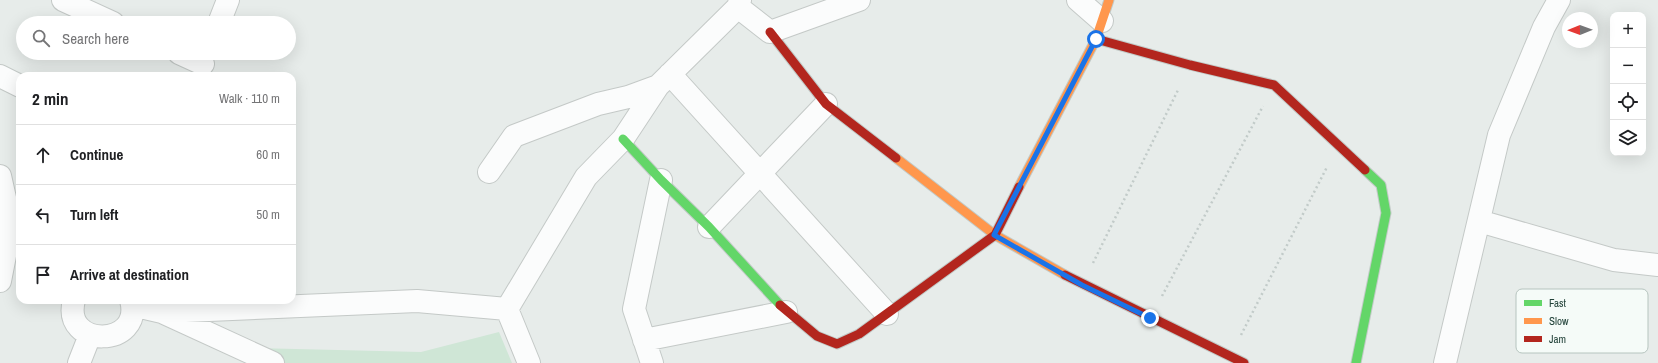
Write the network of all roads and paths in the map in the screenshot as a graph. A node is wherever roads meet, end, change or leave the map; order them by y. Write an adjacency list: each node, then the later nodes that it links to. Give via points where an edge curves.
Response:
1 (63, 0): 8 (street)
2 (228, 0): 9 (street)
3 (859, 0): 11 (street)
4 (1078, 0): 10 (street)
5 (1109, 0): 10 (street)
6 (1559, 0): 24 (street, via 1544,27 1499,135)
7 (739, 3): 11 (street); 14 (street)
8 (98, 16)
9 (222, 16)
10 (1099, 30): 12 (street); 26 (street)
11 (770, 32): 17 (street)
12 (1190, 65): 16 (street); 29 (path)
13 (0, 76): 15 (street)
14 (664, 80): 18 (street); 20 (street, via 628,97 598,104 514,136); 21 (street)
15 (16, 84)
16 (1274, 85): 19 (street); 37 (path)
17 (826, 104): 21 (street); 26 (street)
18 (623, 139): 23 (street); 33 (street, via 586,177)
19 (1338, 145): 40 (path); 46 (street, via 1381,185 1386,213)
20 (489, 172)
21 (760, 174): 25 (street); 36 (street)
22 (0, 176): 28 (street, via 11,225)
23 (662, 180): 25 (street); 39 (street, via 634,309)
24 (1479, 221): 27 (street, via 1614,260); 47 (street)
25 (709, 227): 35 (street)
26 (994, 235): 29 (street); 36 (street)
27 (1658, 265)
28 (7, 279)
29 (1082, 285): 37 (street)
30 (74, 304): 38 (street, via 76,323)
31 (131, 304): 38 (street, via 131,316 120,332 100,338)
32 (137, 304): 34 (street)
33 (507, 309): 34 (street, via 418,301); 43 (street)
34 (162, 312): 42 (street)
35 (786, 312): 36 (street, via 817,336 837,344 859,334); 39 (street)
36 (886, 314)
37 (1150, 318): 40 (street)
38 (90, 335): 41 (street)
39 (644, 340): 44 (street)
40 (1230, 357): 45 (street)
41 (79, 363)
42 (273, 363)
43 (529, 363)
44 (652, 363)
45 (1244, 363)
46 (1356, 363)
47 (1445, 363)

